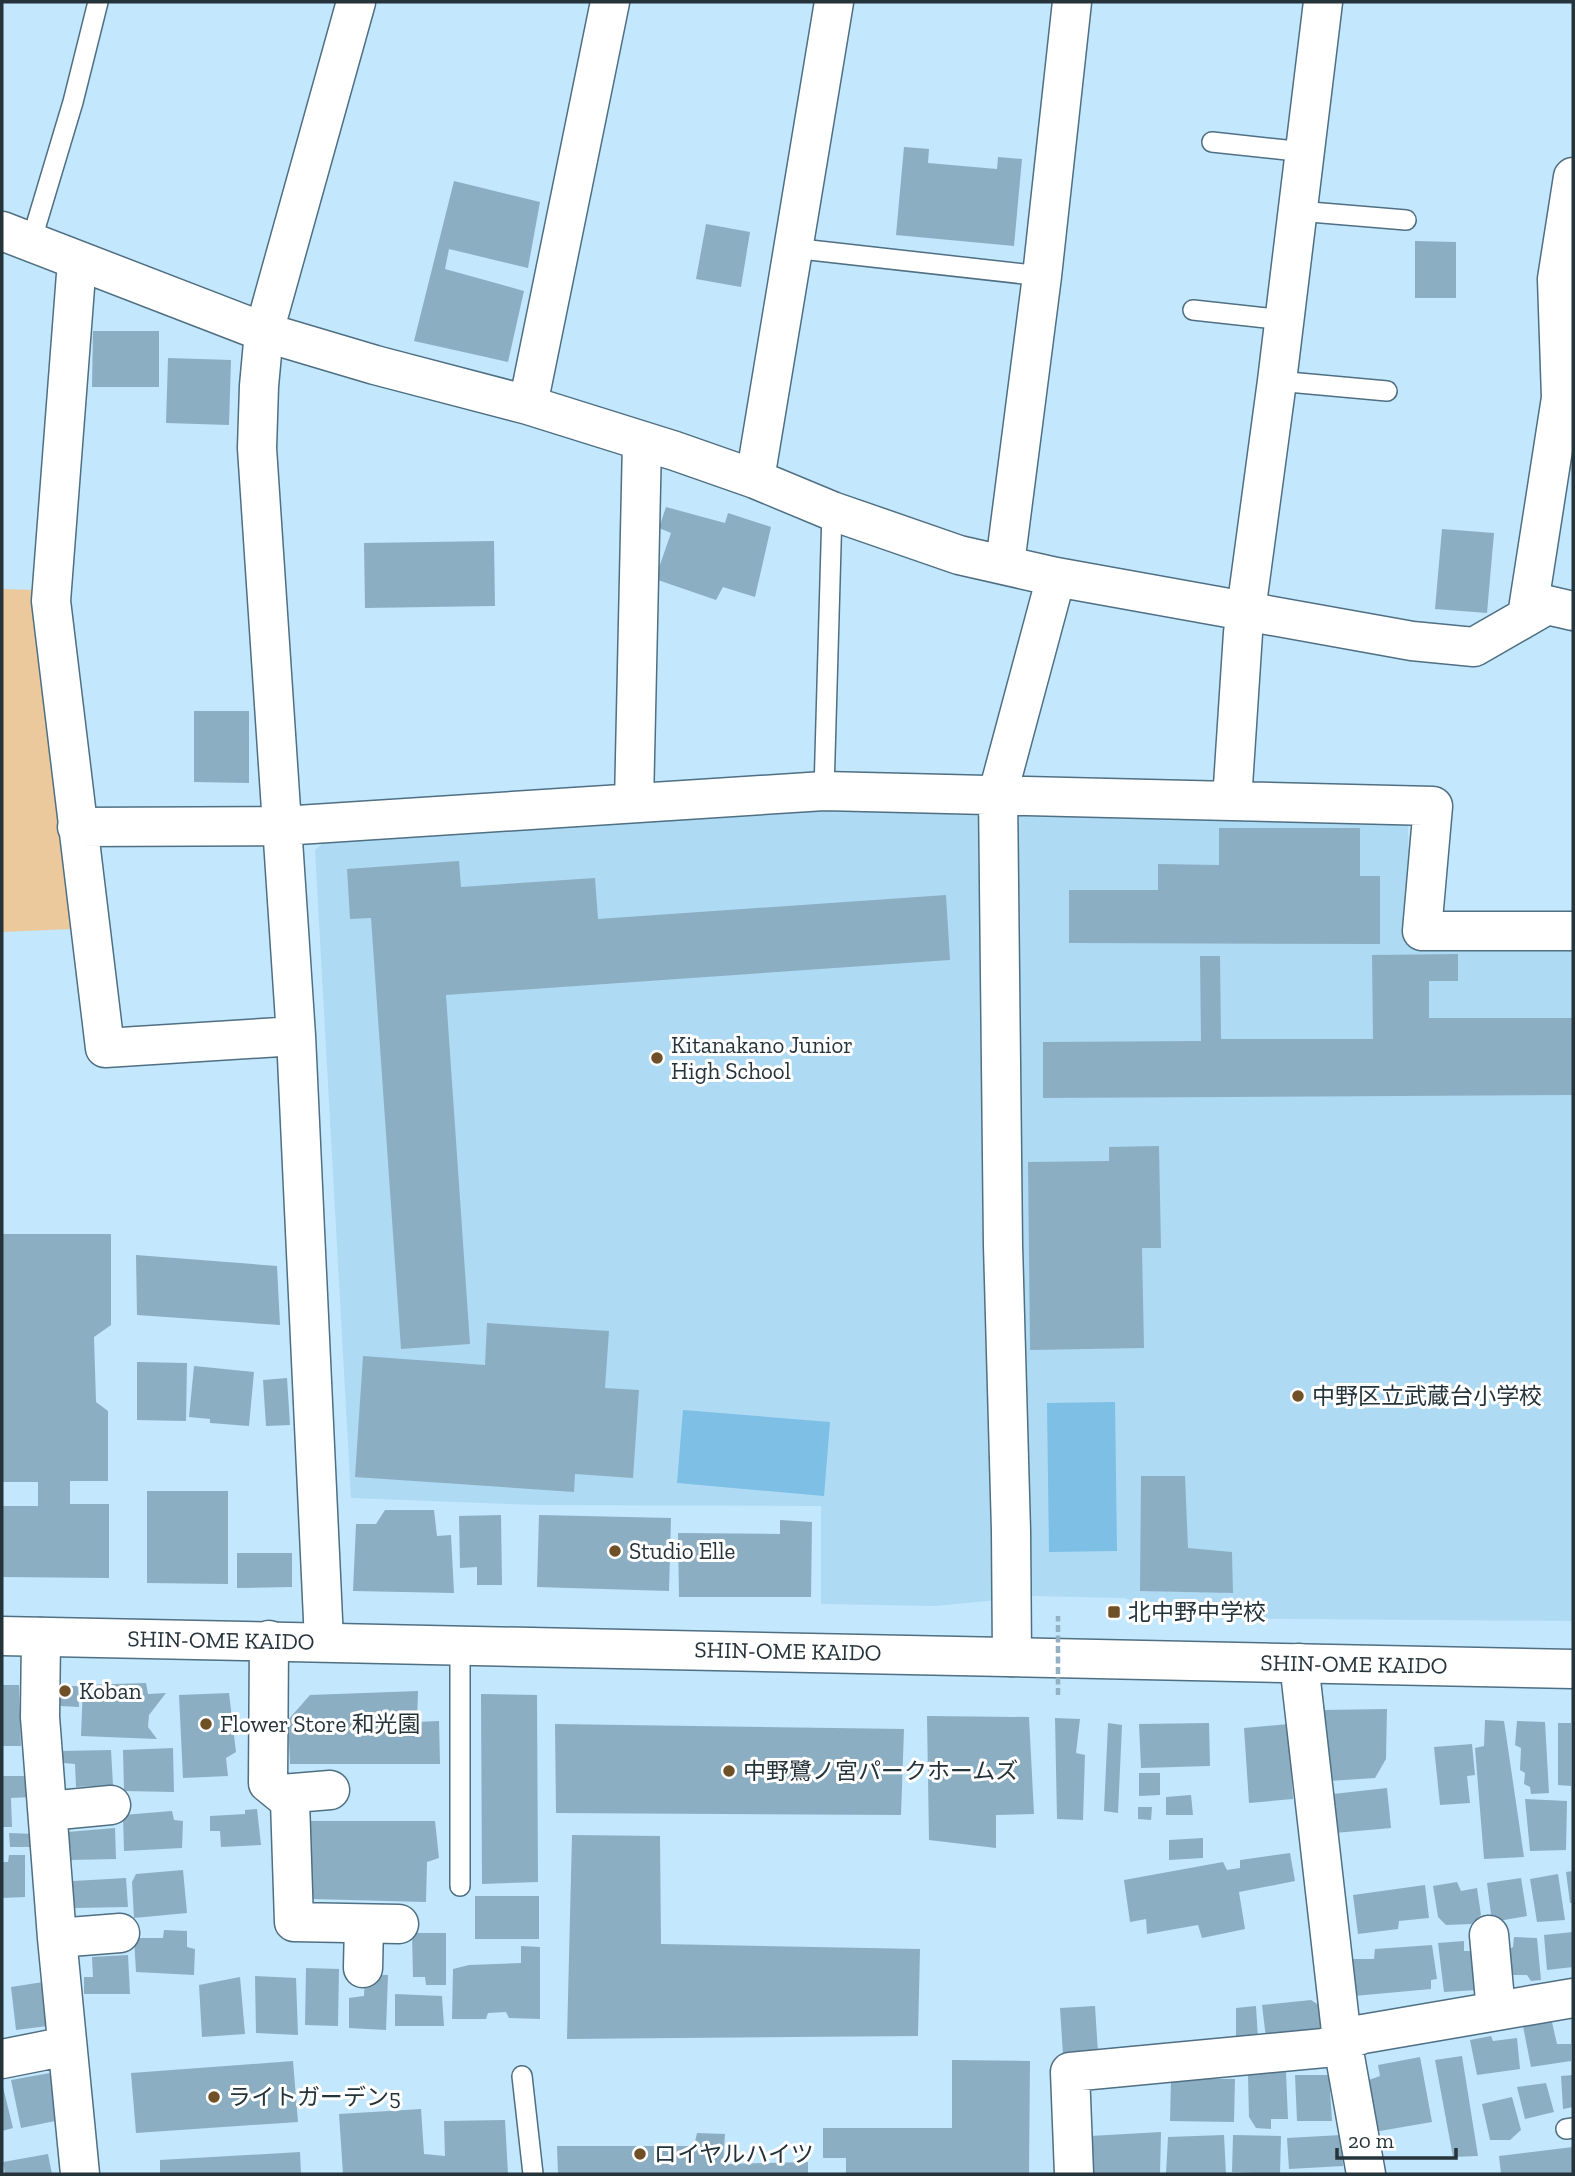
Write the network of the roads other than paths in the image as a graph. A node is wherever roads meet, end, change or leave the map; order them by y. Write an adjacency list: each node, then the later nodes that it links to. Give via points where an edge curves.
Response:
1 (98, 2): 12 (lane, via 72,102)
2 (356, 2): 18 (street)
3 (610, 2): 21 (street)
4 (834, 2): 13 (street)
5 (1072, 2): 15 (street)
6 (1323, 2): 8 (street)
7 (1212, 142): 8 (lane)
8 (1305, 152): 10 (street)
9 (1573, 177): 29 (street, via 1557,279 1561,398)
10 (1298, 211): 11 (lane); 17 (street)
11 (1406, 220)
12 (17, 237): 14 (street)
13 (792, 248): 15 (lane); 23 (street)
14 (77, 261): 18 (street); 34 (street, via 51,601)
15 (1042, 276): 25 (street)
16 (1193, 310): 17 (lane)
17 (1285, 320): 19 (street)
18 (264, 332): 21 (street); 35 (street, via 257,448)
19 (1278, 381): 20 (lane); 28 (street)
20 (1387, 391)
21 (528, 405): 22 (street)
22 (642, 442): 23 (street); 33 (street)
23 (754, 479): 24 (street)
24 (832, 511): 25 (street, via 959,555); 30 (lane)
25 (1005, 565): 26 (street)
26 (1056, 577): 28 (street); 31 (street)
27 (1573, 611): 29 (street, via 1547,605)
28 (1247, 612): 29 (street, via 1412,641 1474,647); 32 (street)
29 (1527, 616)
30 (824, 791): 31 (street); 33 (street)
31 (998, 793): 32 (street); 43 (street)
32 (1231, 801): 36 (street, via 1433,806 1422,931)
33 (634, 803): 35 (street)
34 (77, 827): 35 (street); 37 (street, via 105,1048)
35 (282, 827): 37 (street)
36 (1573, 931)
37 (296, 1036): 41 (street)
38 (2, 1636): 39 (street, SHIN-OME KAIDO)
39 (41, 1637): 40 (street, SHIN-OME KAIDO); 49 (street, via 40,1717)
40 (269, 1640): 41 (street, SHIN-OME KAIDO); 47 (street, via 268,1783)
41 (324, 1641): 42 (street, SHIN-OME KAIDO)
42 (460, 1644): 43 (street, SHIN-OME KAIDO); 50 (lane)
43 (1012, 1657): 44 (street, SHIN-OME KAIDO)
44 (1298, 1663): 45 (street, SHIN-OME KAIDO); 57 (street)
45 (1573, 1669)
46 (331, 1790): 47 (street)
47 (282, 1794): 54 (street, via 290,1801 294,1922 382,1923)
48 (111, 1805): 49 (street)
49 (48, 1811): 53 (street)
50 (460, 1886)
51 (120, 1933): 53 (street)
52 (1489, 1936): 56 (street)
53 (57, 1938): 58 (street)
54 (363, 1968)
55 (1573, 1998): 56 (street)
56 (1496, 2011): 57 (street)
57 (1342, 2040): 63 (street, via 1324,2048 1070,2072); 64 (street)
58 (67, 2046): 59 (street); 61 (street)
59 (2, 2059)
60 (523, 2076): 62 (lane)
61 (80, 2174)
62 (533, 2174)
63 (1074, 2174)
64 (1366, 2174)

